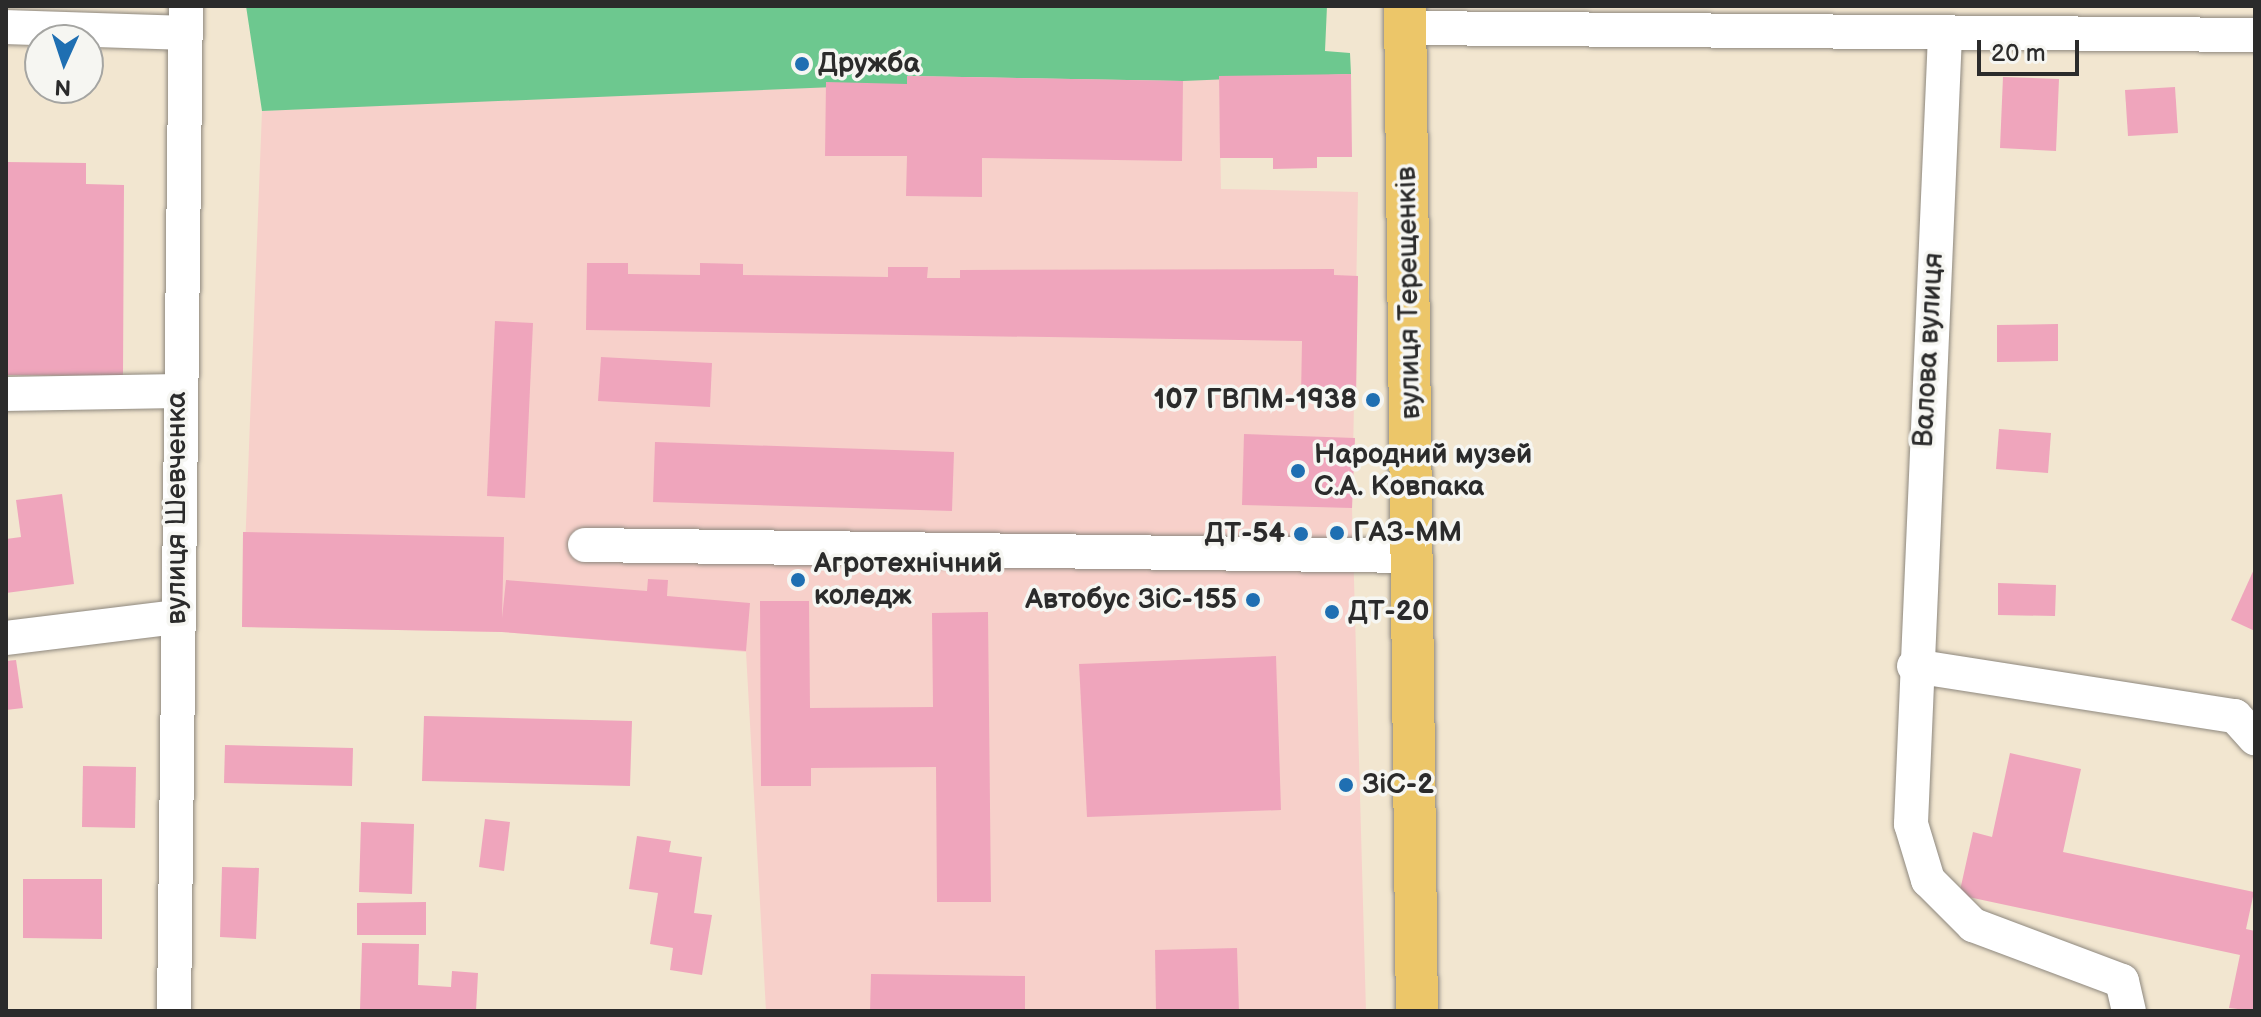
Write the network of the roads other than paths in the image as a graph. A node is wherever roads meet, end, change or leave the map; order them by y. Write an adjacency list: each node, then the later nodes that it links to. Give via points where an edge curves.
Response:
1 (2227, 6): 5 (street)
2 (1406, 17): 6 (street); 11 (main road, вулиця Терещенків)
3 (186, 20): 4 (street); 8 (street, вулиця Шевченка)
4 (6, 27)
5 (2208, 34): 6 (street); 7 (street)
6 (1945, 35): 14 (street, Валова вулиця)
7 (2255, 35)
8 (177, 391): 9 (street); 12 (street, вулиця Шевченка)
9 (6, 394)
10 (585, 545): 11 (street)
11 (1412, 556): 17 (main road, вулиця Терещенків)
12 (177, 617): 13 (street); 16 (street, вулиця Шевченка)
13 (6, 638)
14 (1914, 666): 15 (street, via 2235,716); 18 (street, Валова вулиця, via 1911,824 1928,880 1973,925 2122,981)
15 (2255, 738)
16 (174, 1011)
17 (1417, 1011)
18 (2129, 1011)

